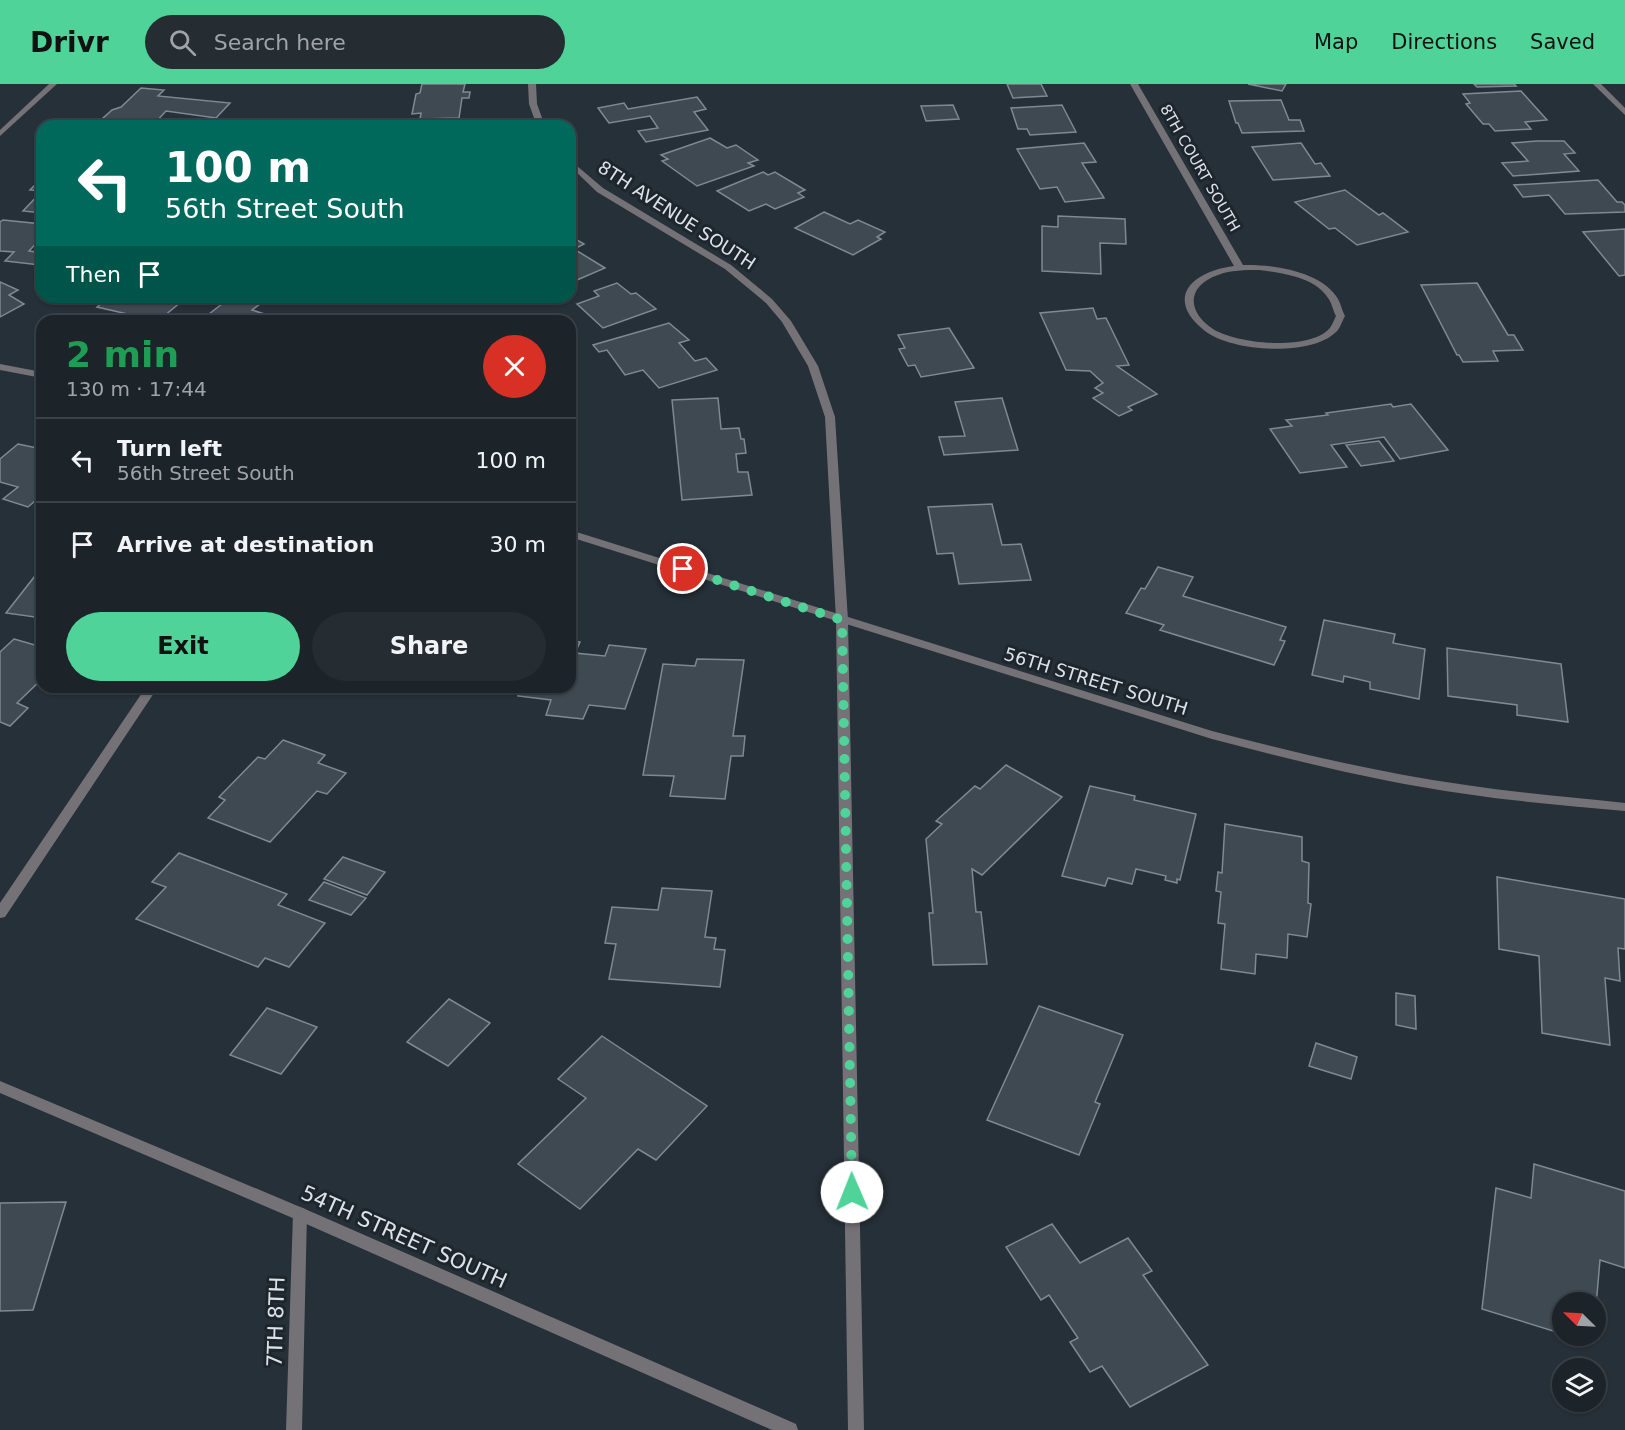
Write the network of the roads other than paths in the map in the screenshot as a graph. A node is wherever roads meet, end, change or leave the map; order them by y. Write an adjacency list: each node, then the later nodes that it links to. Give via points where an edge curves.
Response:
1 (53, 84): 7 (street)
2 (532, 84): 6 (street)
3 (1134, 84): 9 (street, 8TH COURT SOUTH)
4 (1597, 84): 5 (street)
5 (1625, 113)
6 (539, 120)
7 (0, 134)
8 (576, 167): 13 (street, 8TH AVENUE SOUTH, via 600,189 750,283 786,321 813,366 830,417)
9 (1240, 268): 9 (street, via 1209,275 1191,290 1190,310 1208,329 1240,343 1279,348 1314,342 1336,327 1339,308 1324,289 1295,274)
10 (0, 367): 11 (street)
11 (36, 374)
12 (576, 535): 13 (street, 56TH STREET SOUTH)
13 (842, 620): 15 (street, 56TH STREET SOUTH, via 1179,726 1278,753 1445,787); 21 (street, 8TH AVENUE SOUTH)
14 (148, 693): 16 (street)
15 (1625, 807)
16 (0, 913)
17 (0, 1087): 18 (street, 54TH STREET SOUTH)
18 (300, 1214): 19 (street, 7TH 8TH); 20 (street, 54TH STREET SOUTH)
19 (294, 1430)
20 (790, 1430)
21 (856, 1430)

